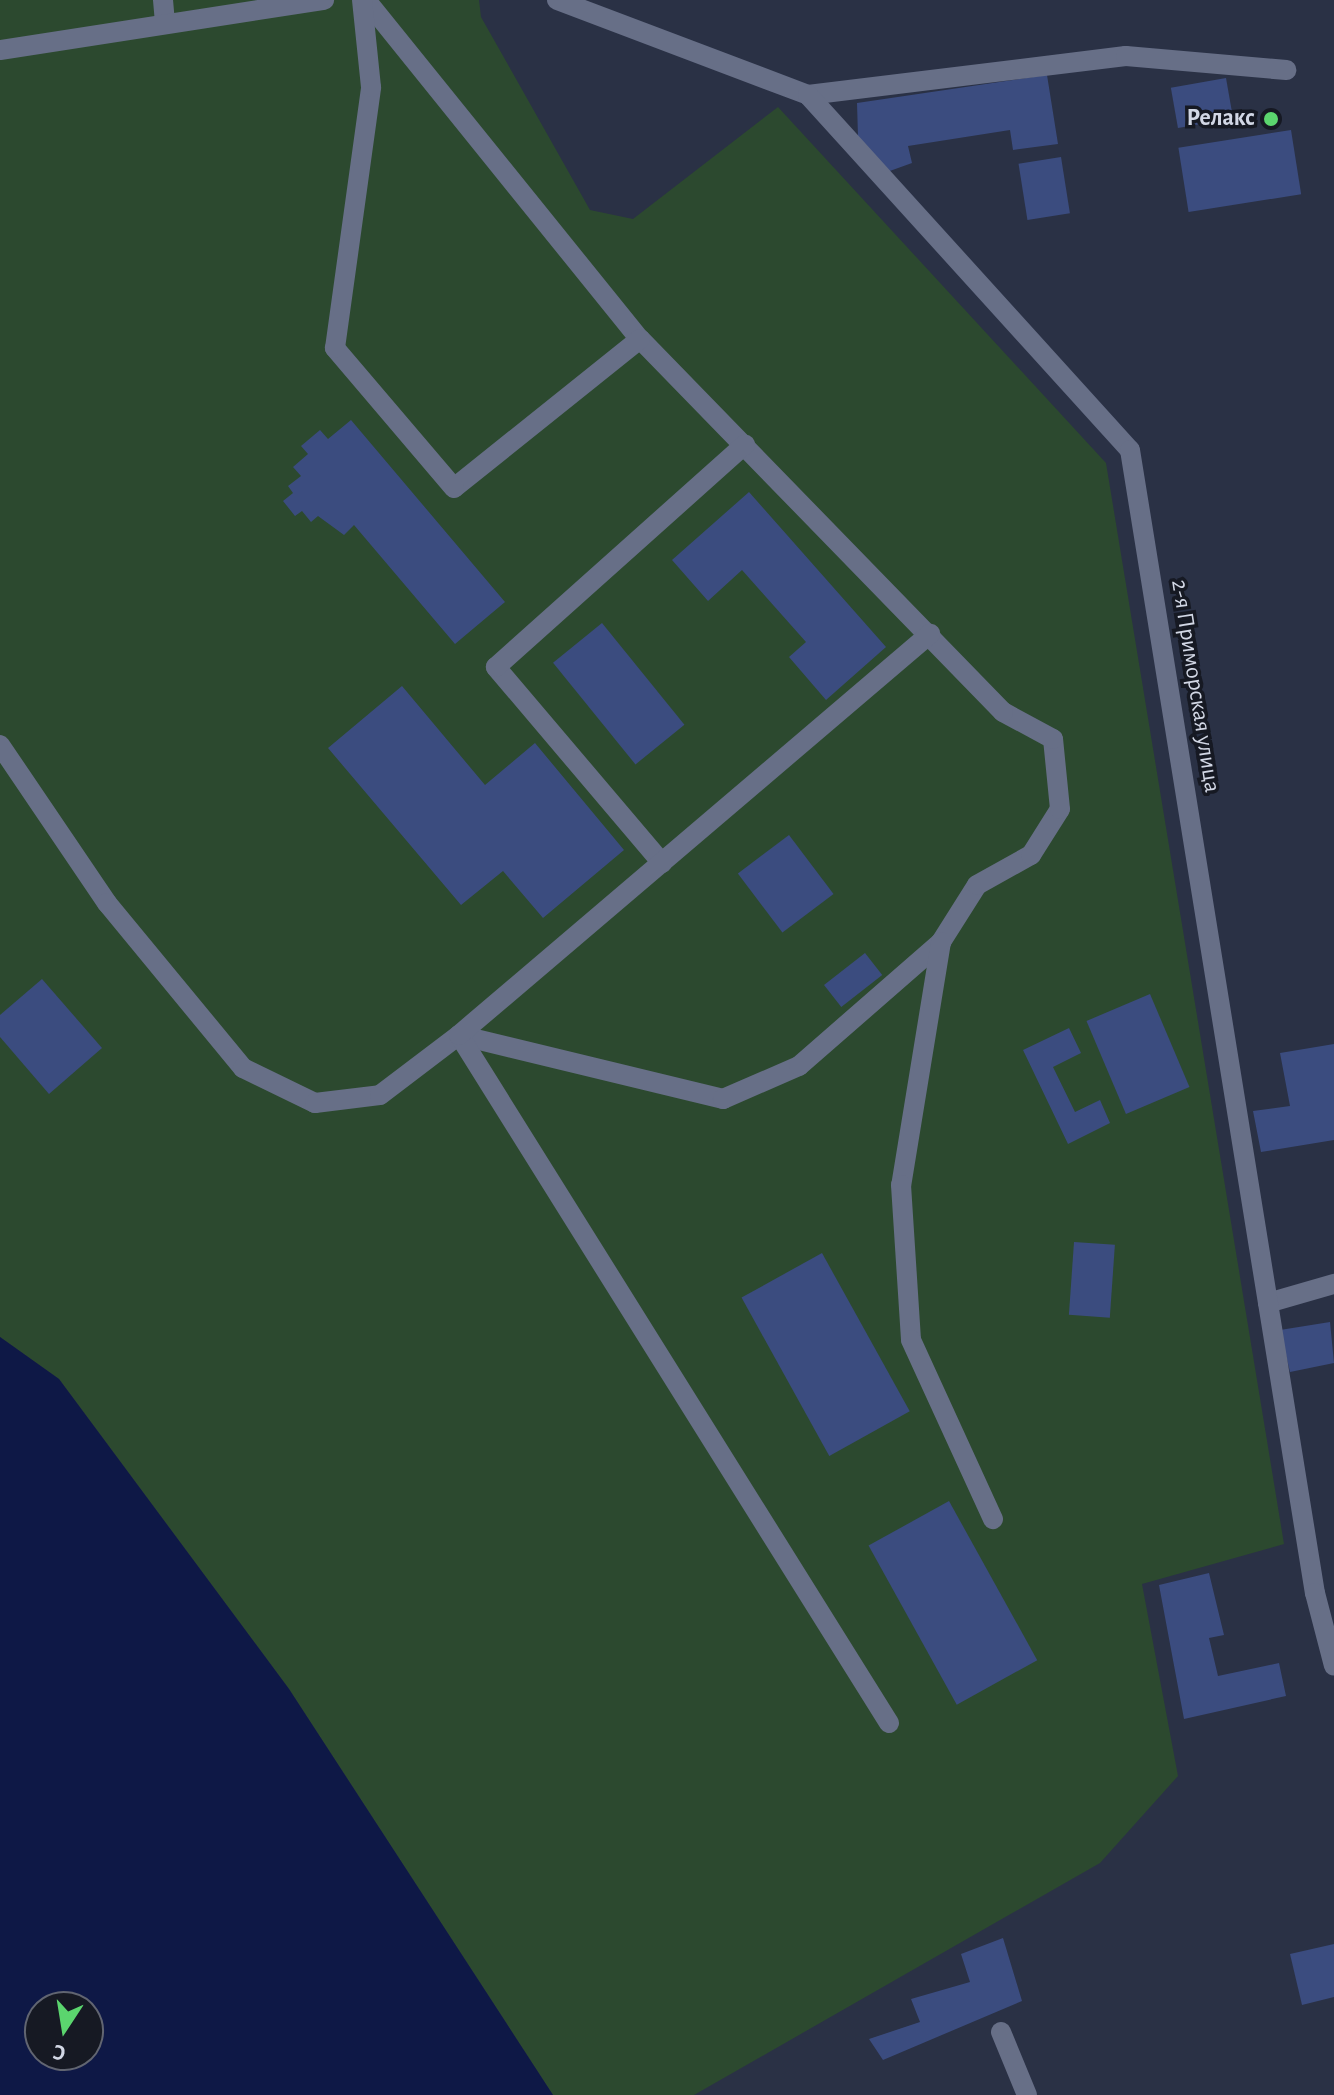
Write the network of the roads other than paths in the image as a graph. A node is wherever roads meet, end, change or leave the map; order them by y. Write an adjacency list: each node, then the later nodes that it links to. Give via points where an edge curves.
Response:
1 (163, 0): 5 (street)
2 (324, 0): 5 (street)
3 (364, 0): 9 (street); 9 (street, via 371,87 335,348 454,488)
4 (557, 0): 8 (street, 2-я Приморская улица)
5 (165, 24): 6 (street)
6 (0, 50)
7 (1286, 70): 8 (street, via 1126,56)
8 (808, 95): 17 (street, 2-я Приморская улица, via 1130,450)
9 (640, 339): 10 (street)
10 (745, 444): 11 (street); 13 (street, via 496,667)
11 (930, 634): 13 (street); 14 (street, via 1003,712 1053,739 1060,809 1031,855 977,885)
12 (0, 745): 15 (street, via 107,903 243,1068 315,1103 380,1095)
13 (662, 863): 15 (street)
14 (941, 942): 15 (street, via 799,1066 723,1099); 18 (street, via 901,1185 911,1340)
15 (459, 1035): 20 (street)
16 (1334, 1284): 17 (street)
17 (1268, 1303): 19 (street, 2-я Приморская улица, via 1315,1593)
18 (993, 1519)
19 (1334, 1666)
20 (889, 1723)
21 (1001, 2032): 22 (street)
22 (1027, 2095)

